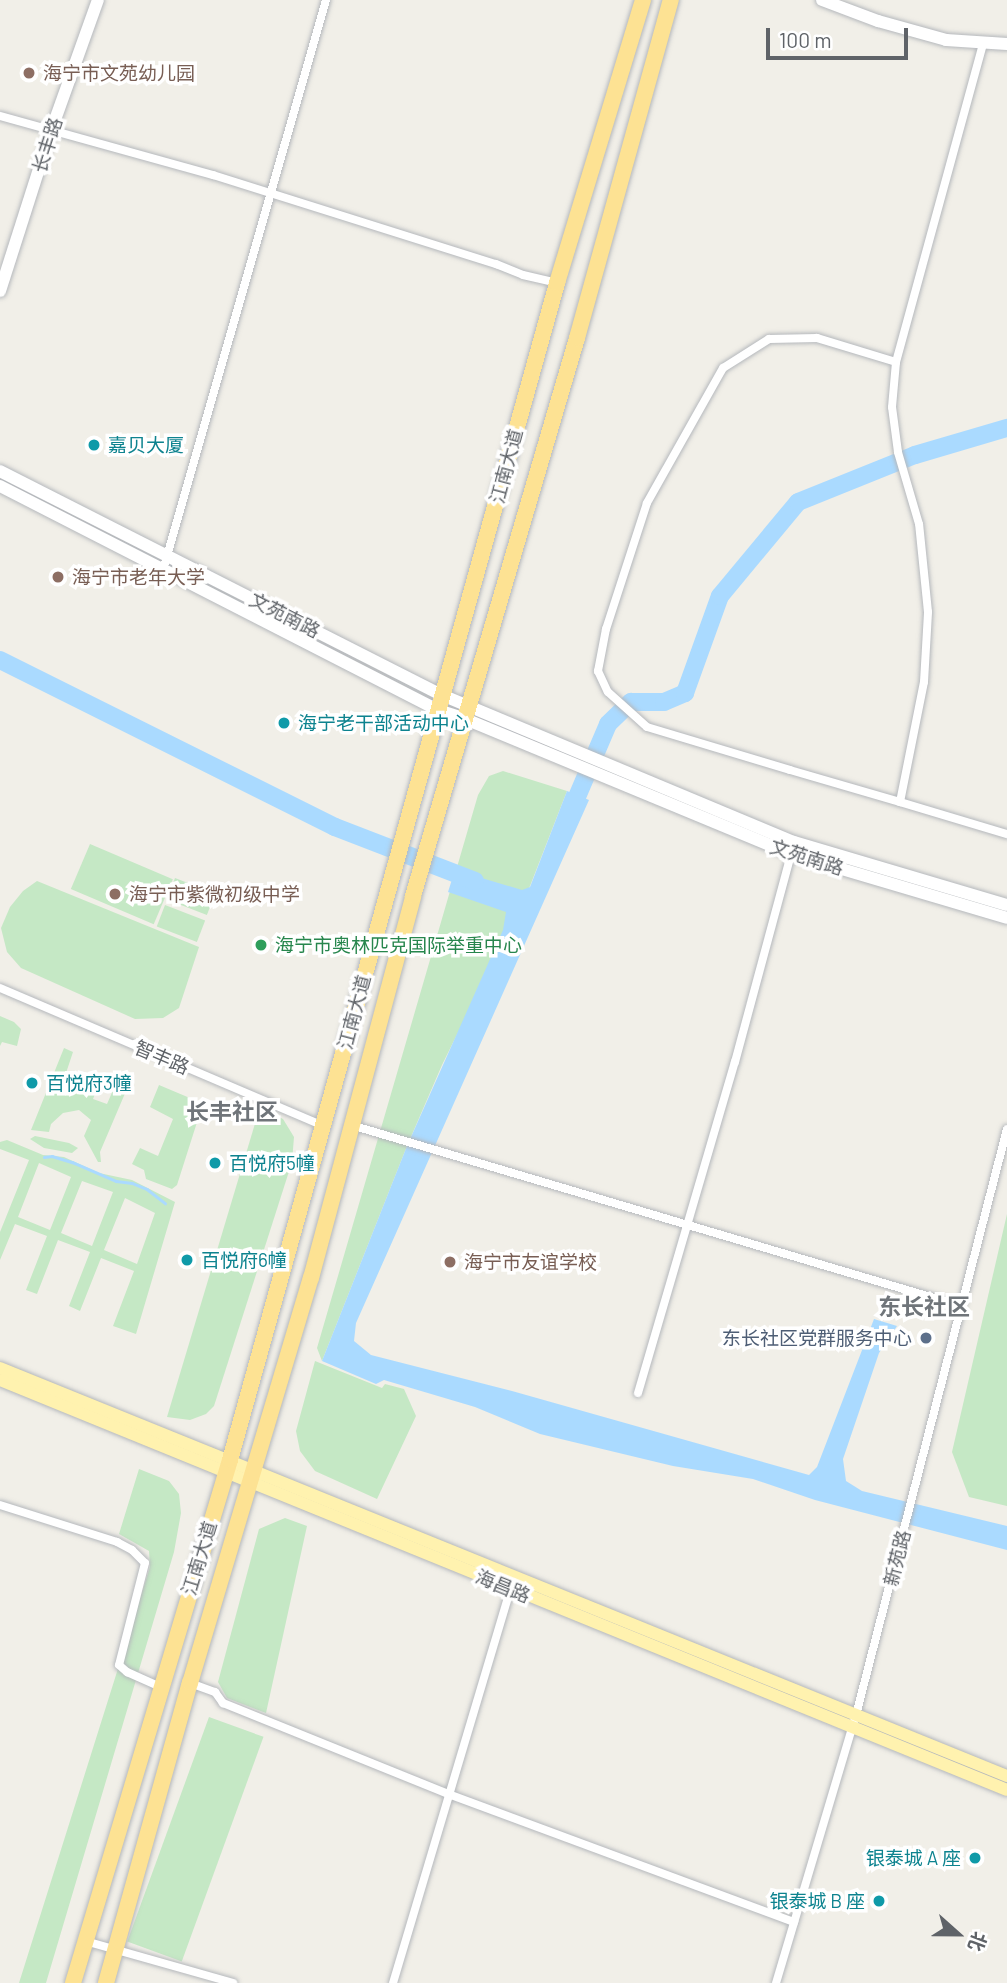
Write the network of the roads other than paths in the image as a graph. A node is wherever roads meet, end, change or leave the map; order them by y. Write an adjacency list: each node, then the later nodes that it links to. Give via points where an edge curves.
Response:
1 (98, 0): 9 (main road, 长丰路)
2 (326, 0): 10 (street)
3 (643, 0): 11 (highway, 江南大道)
4 (671, 0): 19 (highway, 江南大道, via 577,338)
5 (822, 0): 6 (main road, via 946,40)
6 (983, 43): 7 (main road); 13 (street)
7 (1007, 44)
8 (0, 116): 9 (street)
9 (51, 131): 10 (street); 12 (main road, 长丰路)
10 (269, 192): 11 (street); 16 (street)
11 (557, 283): 18 (highway, 江南大道)
12 (0, 291)
13 (896, 362): 20 (street, via 892,407 898,452 919,524 928,612 924,682); 20 (street, via 817,338 769,339 723,368 647,503 606,629 598,671 610,694 646,727)
14 (0, 471): 16 (main road, 文苑南路)
15 (0, 486): 17 (main road, 文苑南路)
16 (167, 555): 17 (street); 18 (main road, 文苑南路)
17 (163, 570): 18 (main road, 文苑南路)
18 (440, 703): 19 (main road, 文苑南路); 27 (highway, 江南大道)
19 (465, 711): 22 (main road, 文苑南路, via 569,763); 23 (main road, 文苑南路, via 574,750 794,842); 26 (highway, 江南大道)
20 (900, 802): 21 (street)
21 (1007, 834)
22 (791, 854): 24 (main road, 文苑南路); 29 (street)
23 (1007, 905)
24 (1007, 918)
25 (0, 988): 27 (street, 智丰路)
26 (351, 1125): 29 (street, via 532,1181); 35 (highway, 江南大道)
27 (324, 1126): 34 (highway, 江南大道)
28 (1007, 1129): 30 (street, 新苑路)
29 (687, 1222): 30 (street); 33 (street)
30 (961, 1306): 40 (street, 新苑路)
31 (0, 1368): 34 (main road, 海昌路)
32 (0, 1380): 34 (main road, 海昌路)
33 (638, 1393)
34 (228, 1466): 35 (main road, 海昌路); 39 (highway, 江南大道)
35 (253, 1476): 37 (main road, 海昌路); 38 (highway, 江南大道)
36 (0, 1505): 39 (street, via 117,1542 145,1563 119,1665)
37 (512, 1582): 40 (main road, 海昌路); 43 (street)
38 (190, 1683): 43 (street, via 215,1692 223,1703); 46 (highway, 江南大道)
39 (161, 1687): 45 (highway, 江南大道)
40 (855, 1721): 41 (main road, 海昌路); 42 (main road, 海昌路); 44 (street, 新苑路)
41 (1007, 1776)
42 (1007, 1790)
43 (448, 1794): 44 (street); 50 (street)
44 (794, 1922): 51 (street, 新苑路)
45 (85, 1941): 46 (street); 47 (highway, 江南大道)
46 (115, 1950): 48 (highway, 江南大道); 49 (street)
47 (73, 1983)
48 (106, 1983)
49 (233, 1983)
50 (393, 1983)
51 (776, 1983)

